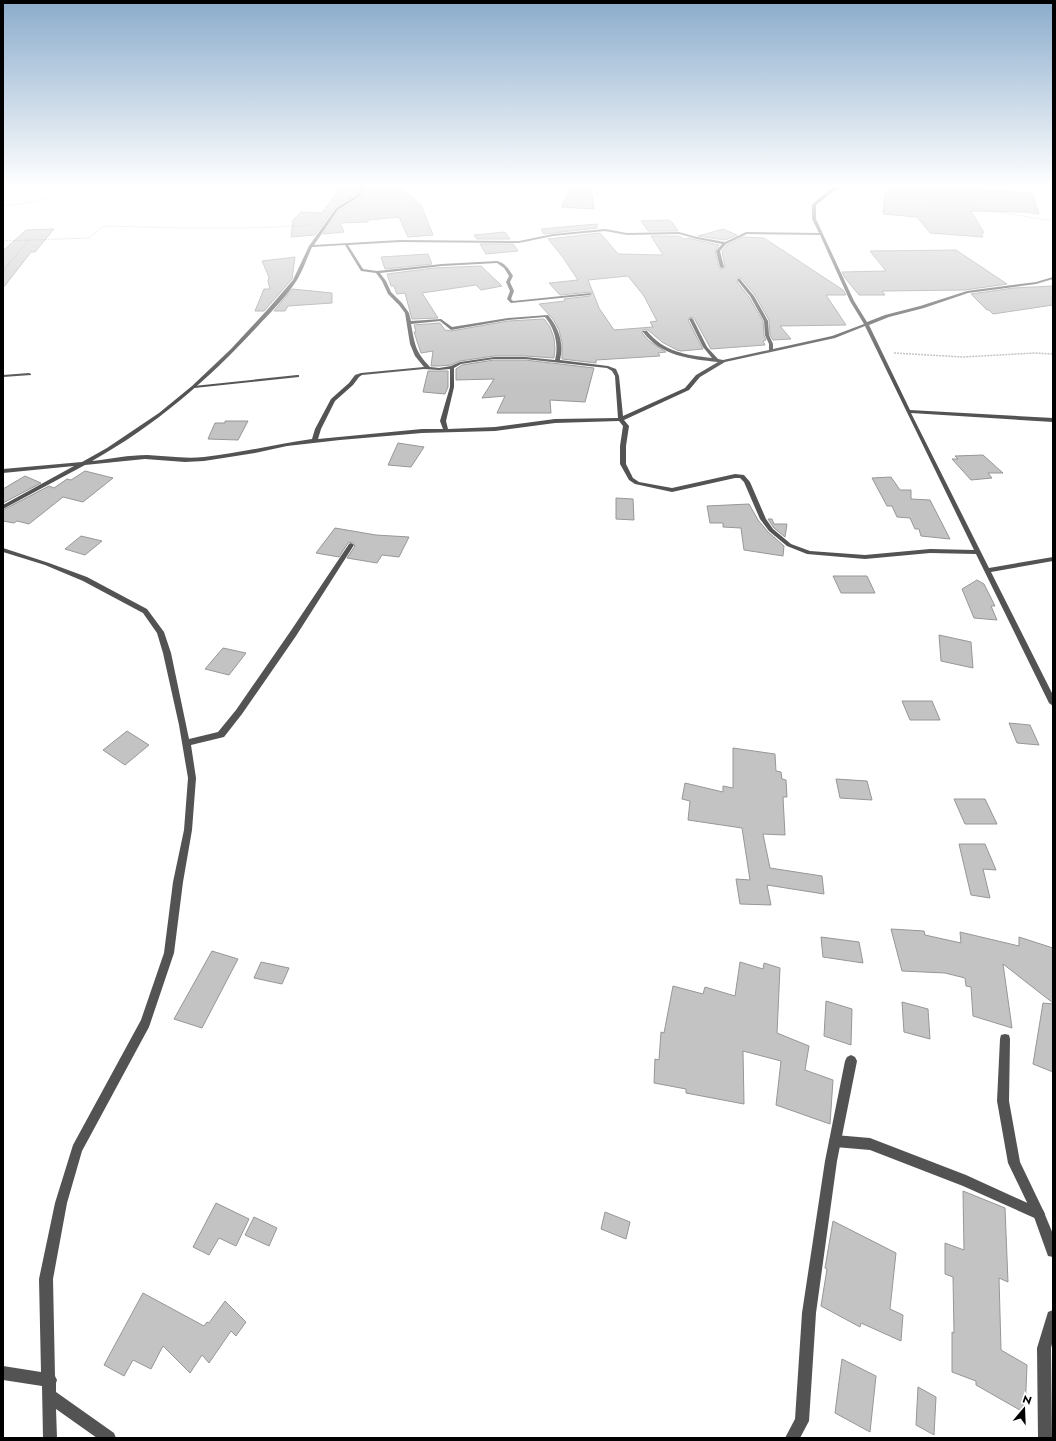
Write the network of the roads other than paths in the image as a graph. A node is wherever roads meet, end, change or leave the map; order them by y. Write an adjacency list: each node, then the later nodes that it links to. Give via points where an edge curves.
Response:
1 (308, 251): 23 (street, via 295,280 270,310)
2 (350, 251): 6 (street, via 362,270)
3 (718, 251): 5 (street)
4 (829, 251): 12 (street, via 852,301)
5 (722, 267)
6 (377, 272): 9 (street, via 442,265 500,263 510,272 508,282 512,291 509,299 512,302); 11 (street, via 389,293 407,313)
7 (1053, 278): 12 (street, via 1036,283 967,292)
8 (739, 280): 14 (street, via 752,296 766,321)
9 (590, 294)
10 (690, 319): 15 (street)
11 (408, 323): 16 (street, via 440,320 451,329 508,319 546,316 560,344); 19 (street, via 417,356)
12 (866, 324): 14 (street, via 819,342); 24 (street)
13 (645, 332): 15 (street, via 650,339 666,350 689,357)
14 (771, 350): 17 (street)
15 (716, 360): 17 (street)
16 (557, 361): 18 (street, via 494,358 460,363); 25 (street, via 608,367 614,370 617,376)
17 (723, 361): 25 (street, via 698,376 687,389)
18 (452, 367): 19 (street); 27 (street, via 452,387 443,421)
19 (430, 369): 28 (street, via 407,369 357,376 332,400)
20 (29, 374): 21 (street)
21 (3, 376)
22 (297, 376): 23 (street)
23 (194, 387): 29 (street, via 136,432)
24 (908, 411): 26 (street); 34 (street)
25 (621, 419): 27 (street, via 555,421 495,429); 34 (street, via 626,426 623,464 631,479 637,483 672,490 742,476 748,482 763,519 771,530 789,545 809,553 865,557 930,551)
26 (1053, 420)
27 (446, 431): 28 (street)
28 (314, 440): 29 (street, via 185,460 145,457)
29 (83, 464): 30 (street); 31 (street)
30 (3, 471)
31 (3, 507)
32 (351, 545): 38 (street, via 293,634 221,735)
33 (3, 550): 38 (street, via 85,579 145,611 160,632 167,653)
34 (978, 552): 36 (street)
35 (1053, 559): 36 (street)
36 (988, 570): 37 (street)
37 (1052, 699)
38 (186, 743): 46 (street, via 192,778 188,830 169,953 145,1023 77,1149 61,1203 46,1279)
39 (1005, 1039): 42 (street, via 1003,1101 1014,1163)
40 (851, 1061): 41 (street)
41 (835, 1141): 42 (street, via 870,1144 966,1181); 50 (street, via 809,1313 802,1421)
42 (1039, 1214): 43 (street)
43 (1053, 1251)
44 (1053, 1317): 51 (street, via 1044,1348)
45 (3, 1373): 46 (street)
46 (50, 1380): 47 (street)
47 (50, 1396): 48 (street); 49 (street)
48 (50, 1438)
49 (109, 1438)
50 (792, 1438)
51 (1046, 1438)

